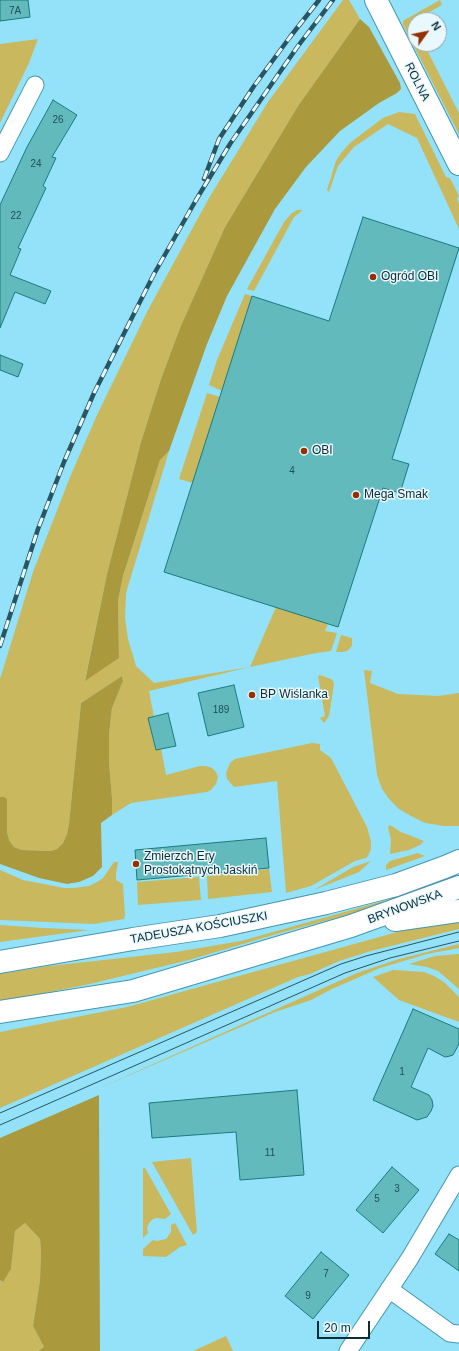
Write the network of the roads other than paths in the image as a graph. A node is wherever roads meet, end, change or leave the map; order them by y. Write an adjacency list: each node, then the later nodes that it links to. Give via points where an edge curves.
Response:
1 (376, 0): 4 (main road, ROLNA)
2 (34, 85): 3 (street)
3 (0, 153)
4 (459, 164)
5 (459, 861): 6 (main road, BRYNOWSKA)
6 (396, 885): 10 (main road, TADEUSZA KOŚCIUSZKI, via 220,926)
7 (459, 887): 9 (main road, BRYNOWSKA)
8 (459, 911): 9 (main road)
9 (351, 926): 11 (main road, via 133,991)
10 (0, 962)
11 (0, 1012)
12 (459, 1174): 13 (street)
13 (389, 1289): 14 (street, via 450,1333); 15 (street)
14 (459, 1334)
15 (348, 1351)

